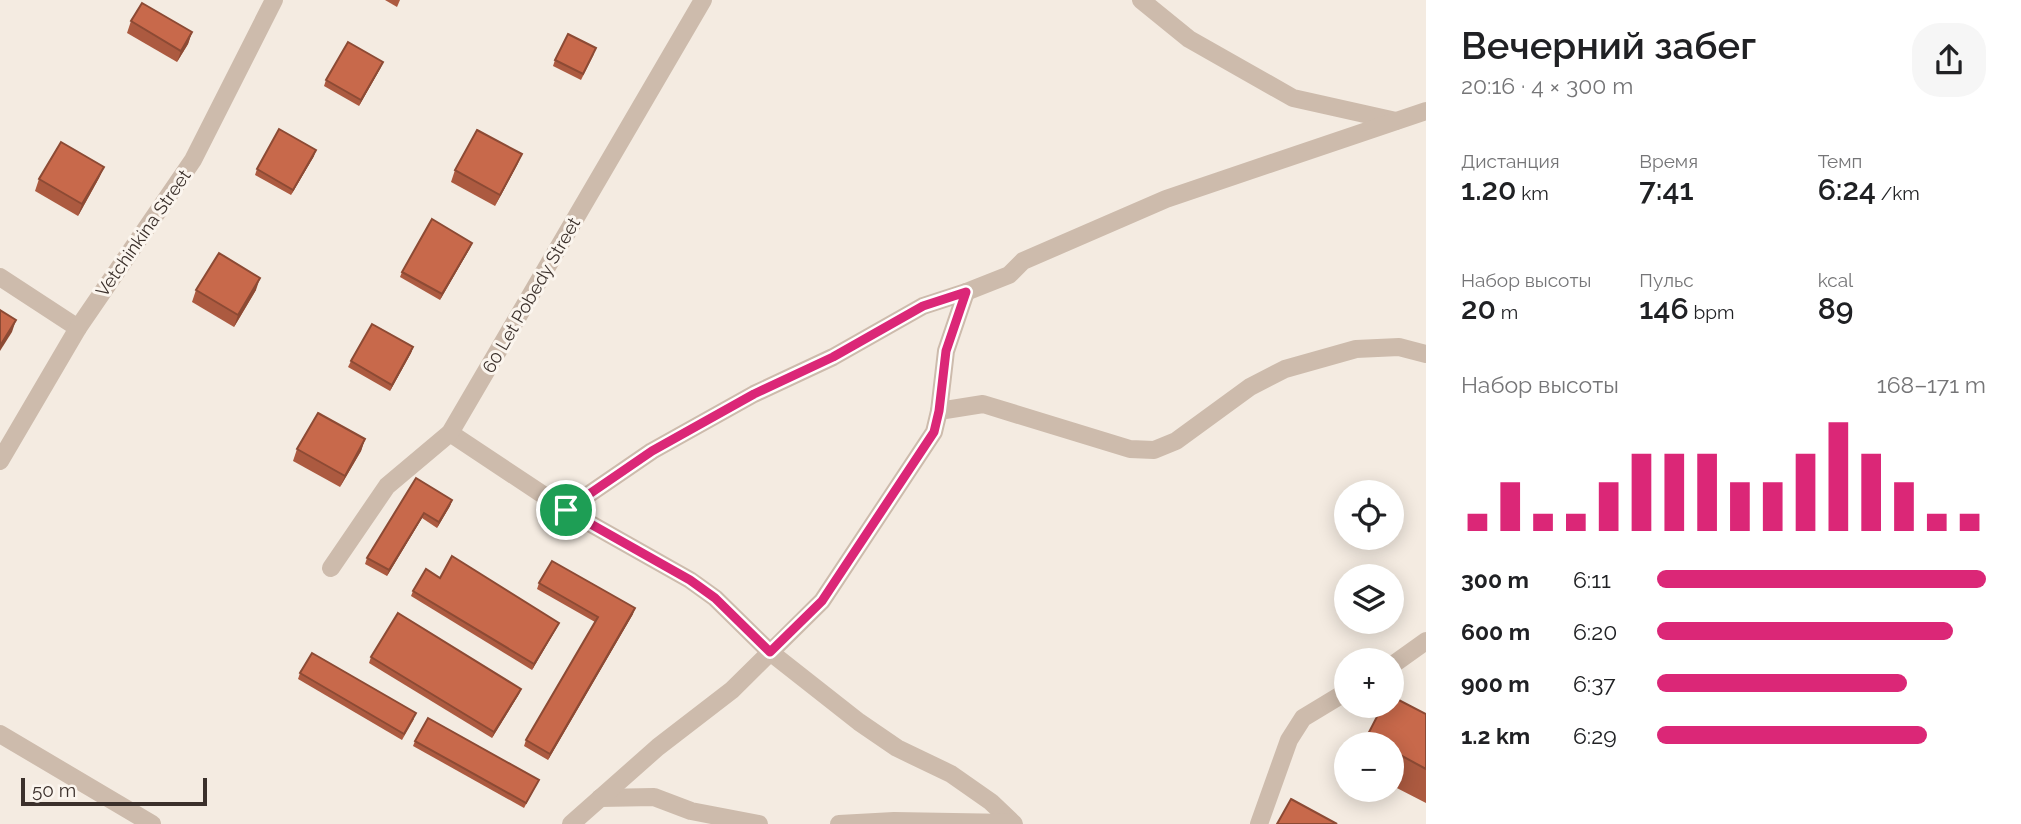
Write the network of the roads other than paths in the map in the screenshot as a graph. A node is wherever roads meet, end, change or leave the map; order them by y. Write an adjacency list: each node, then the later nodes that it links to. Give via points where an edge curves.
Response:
1 (274, 0): 8 (street, Vetchinkina Street, via 193,160)
2 (703, 0): 11 (street, 60 Let Pobedy Street)
3 (1142, 0): 5 (street, via 1189,39 1293,98)
4 (1426, 111): 5 (street)
5 (1396, 121): 7 (street, via 1166,199 1023,261 1009,275)
6 (0, 277): 8 (street)
7 (966, 292): 10 (street, via 946,351); 13 (street, via 923,306 833,357 754,394 652,451)
8 (78, 328): 12 (street, Vetchinkina Street)
9 (1426, 354): 10 (street, via 1399,347 1356,349 1285,369 1250,387 1176,441 1154,450 1117,446 983,404)
10 (939, 411): 16 (street, via 934,432 822,601)
11 (450, 433): 13 (street); 14 (street, 60 Let Pobedy Street, via 387,486)
12 (0, 460)
13 (566, 510): 16 (street, via 690,580)
14 (331, 568)
15 (1426, 641): 17 (street)
16 (770, 652): 20 (street, via 732,690); 21 (street, via 859,722 897,748 951,774)
17 (1404, 657)
18 (1334, 699): 26 (street, via 1303,718 1289,740)
19 (0, 733): 22 (street)
20 (600, 798): 23 (street); 24 (street, via 654,797 691,811)
21 (1013, 823): 25 (street)
22 (152, 824)
23 (571, 824)
24 (759, 824)
25 (839, 824)
26 (1259, 824)

